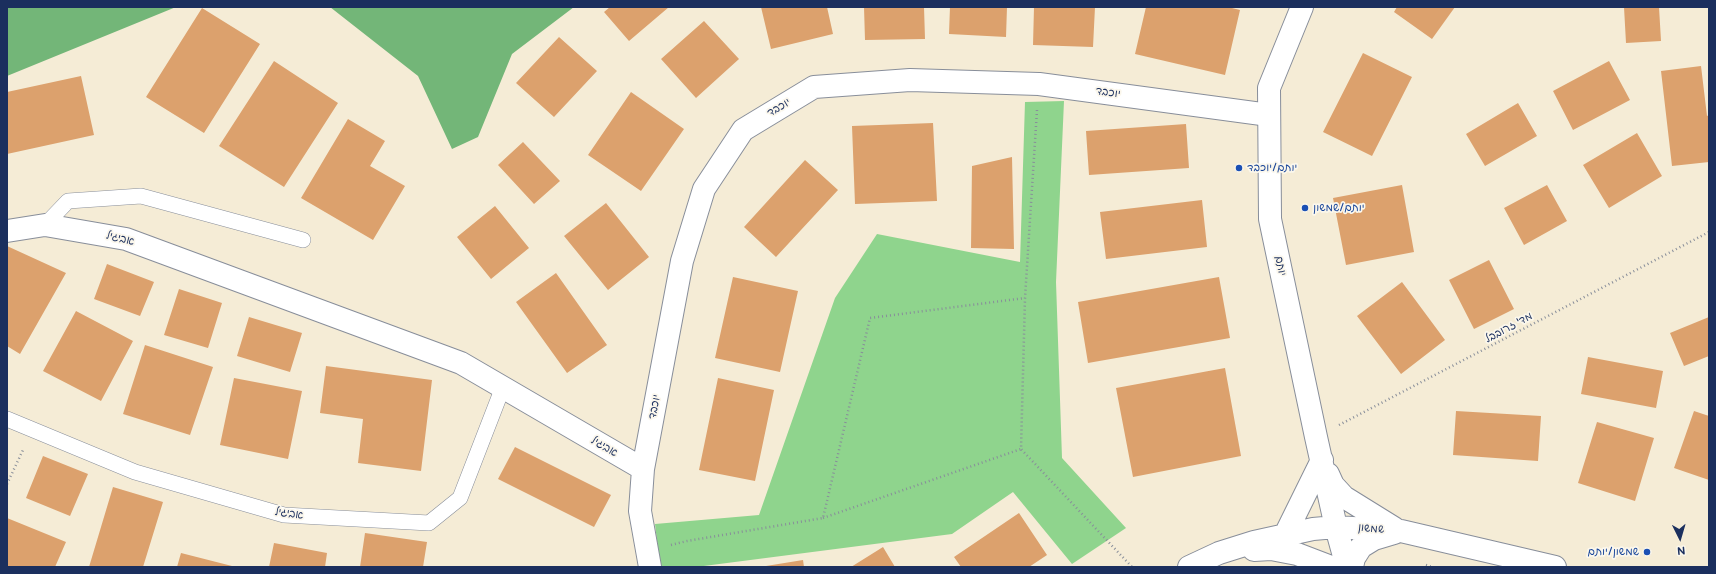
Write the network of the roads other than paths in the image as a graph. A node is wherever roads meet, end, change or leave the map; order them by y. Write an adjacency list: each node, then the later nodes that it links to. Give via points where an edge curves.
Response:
1 (1302, 7): 2 (street, יותם, via 1269,88)
2 (1269, 116): 8 (street, יותם, via 1270,218); 9 (street, יוכבד, via 1039,84 910,80 814,87 743,130 704,189 682,261)
3 (45, 225): 4 (street, אביגיל); 5 (lane, via 68,201 141,196); 6 (street, אביגיל, via 126,239 461,363)
4 (7, 231)
5 (303, 240)
6 (503, 387): 7 (lane, אביגיל, via 460,498 429,523 284,515 135,472); 9 (street, אביגיל)
7 (7, 419)
8 (1322, 460): 10 (street, יותם); 11 (street, via 1333,485 1344,497); 12 (street)
9 (643, 470): 14 (street, יוכבד, via 640,511)
10 (1336, 527): 11 (street, שמשון); 12 (street, שמשון); 17 (street, יותם)
11 (1401, 531): 18 (street, via 1374,539 1361,547); 19 (street, שמשון)
12 (1285, 535): 13 (street, שמשון)
13 (1219, 553): 15 (street, שמשון); 16 (street, via 1271,549 1297,554)
14 (650, 567)
15 (1190, 567)
16 (1331, 567)
17 (1348, 567)
18 (1352, 567)
19 (1555, 567)

